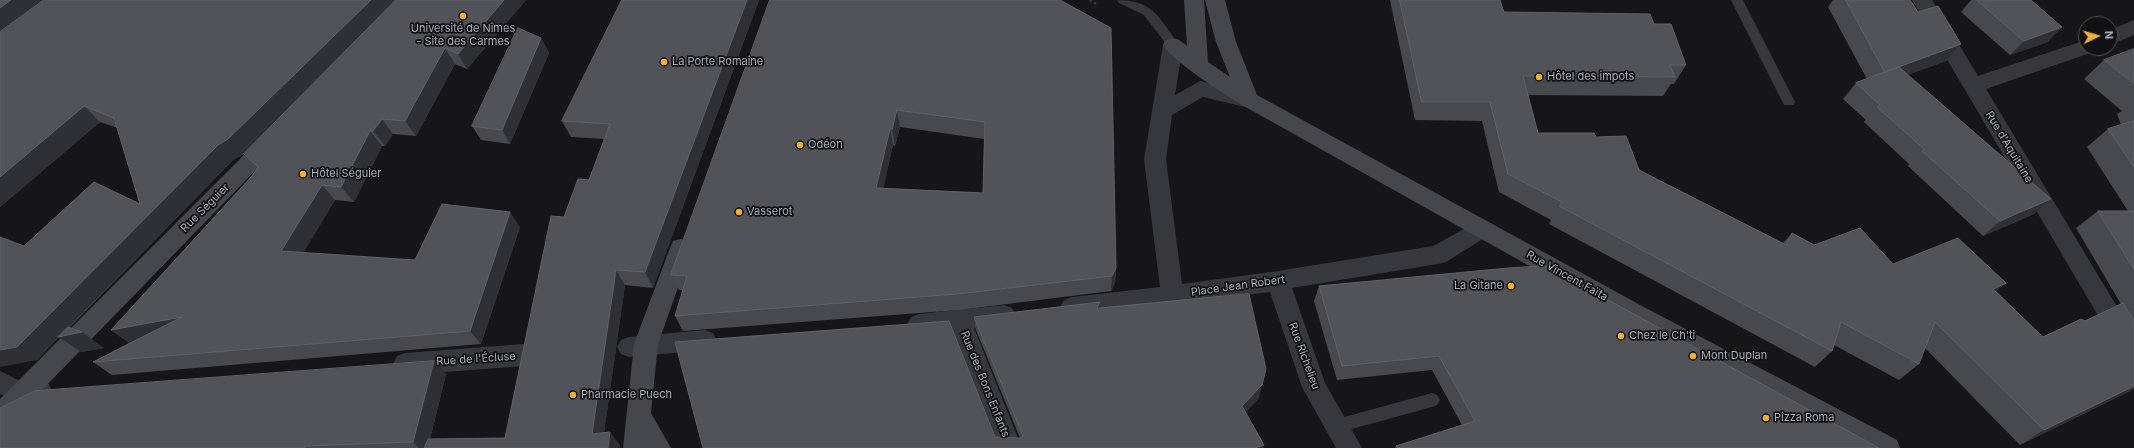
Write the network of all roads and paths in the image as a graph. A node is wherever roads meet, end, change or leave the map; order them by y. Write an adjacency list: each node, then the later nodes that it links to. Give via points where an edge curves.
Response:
1 (1123, 0): 8 (lane, via 1148,12)
2 (1194, 0): 10 (street)
3 (1214, 0): 13 (street, via 1226,42)
4 (1737, 0): 14 (lane)
5 (1922, 0): 11 (street, Rue d'Aquitaine)
6 (2134, 27): 7 (street)
7 (2118, 34)
8 (1173, 45): 10 (street); 15 (street)
9 (2078, 50): 11 (street)
10 (1198, 65): 12 (street); 13 (street)
11 (1972, 86): 28 (street, Rue d'Aquitaine)
12 (1200, 89): 13 (street); 15 (street, via 1170,108)
13 (1249, 100): 17 (street, Rue Vincent Faïta)
14 (1789, 102)
15 (1162, 109): 20 (street, via 1155,159)
16 (288, 124): 32 (street, Rue Séguier)
17 (1481, 229): 19 (street, Place Jean Robert, via 1438,255); 41 (street, Rue Vincent Faïta)
18 (687, 232): 26 (street)
19 (1278, 281): 20 (street, Place Jean Robert); 36 (street, Rue Richelieu, via 1314,386)
20 (1172, 295): 21 (street)
21 (1054, 309)
22 (1022, 313): 23 (street)
23 (959, 321): 24 (street); 39 (street, Rue des Bons Enfants)
24 (896, 326)
25 (730, 338): 26 (street)
26 (638, 345): 35 (street)
27 (524, 355): 29 (street, Rue de l'Écluse)
28 (2134, 356)
29 (381, 366)
30 (0, 382): 32 (street)
31 (63, 390): 32 (street)
32 (22, 394): 34 (street, Rue Séguier)
33 (1432, 400): 36 (lane)
34 (0, 416)
35 (640, 417): 37 (street); 38 (street)
36 (1337, 426): 40 (street, Rue Richelieu)
37 (635, 448)
38 (659, 448)
39 (1010, 448)
40 (1350, 448)
41 (1888, 448)

